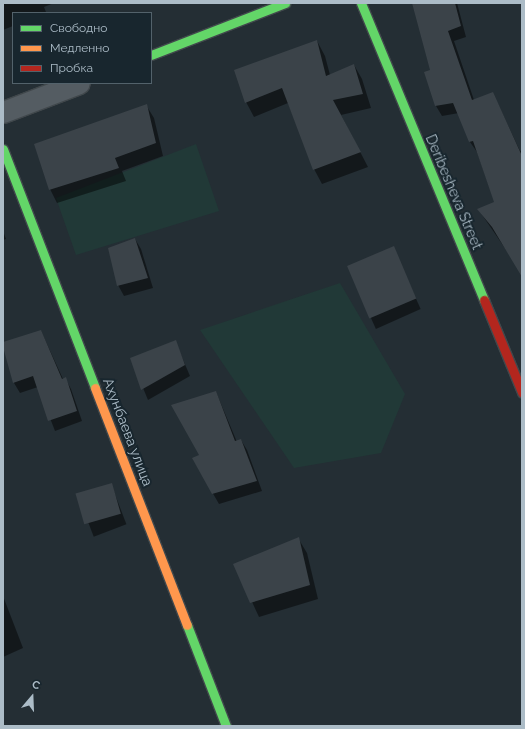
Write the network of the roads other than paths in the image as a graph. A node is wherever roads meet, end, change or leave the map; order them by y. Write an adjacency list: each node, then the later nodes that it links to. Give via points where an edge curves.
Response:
1 (285, 3): 3 (street)
2 (361, 3): 7 (street, Deribesheva Street)
3 (152, 55)
4 (76, 84): 5 (street)
5 (3, 112)
6 (3, 149): 8 (street, Ахунбаева улица)
7 (522, 392)
8 (226, 726)

